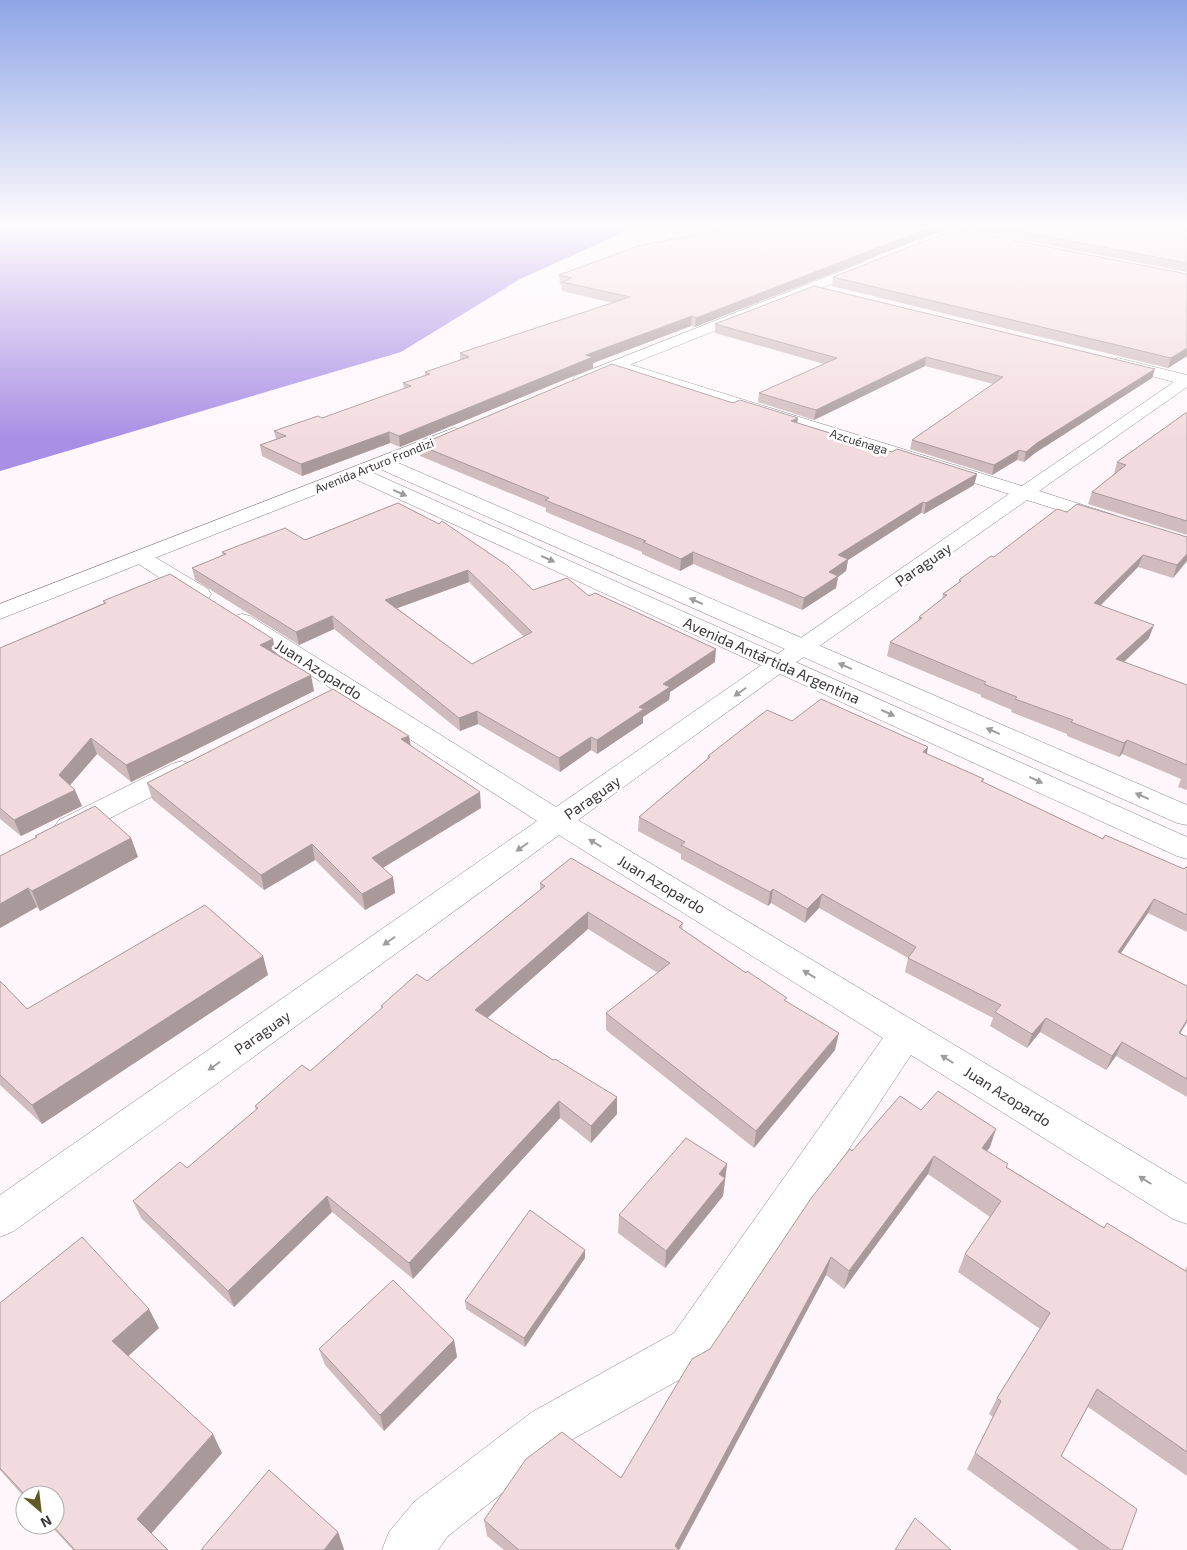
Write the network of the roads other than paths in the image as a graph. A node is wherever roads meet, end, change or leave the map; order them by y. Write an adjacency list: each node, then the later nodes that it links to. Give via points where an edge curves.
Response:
1 (785, 297): 3 (street)
2 (1100, 359): 4 (street)
3 (617, 365): 5 (street); 9 (street, Azcuénaga)
4 (1187, 380): 9 (street, Paraguay)
5 (562, 387)
6 (472, 425): 7 (street, Avenida Arturo Frondizi)
7 (382, 463): 8 (street, Avenida Arturo Frondizi); 13 (street, Avenida Antártida Argentina, one-way to 7)
8 (356, 472): 11 (street, Avenida Arturo Frondizi); 13 (street, Avenida Antártida Argentina, one-way to 13)
9 (1026, 493): 10 (street, Azcuénaga); 13 (street, Paraguay)
10 (1121, 523)
11 (141, 557): 12 (street, Avenida Arturo Frondizi); 14 (street, Juan Azopardo)
12 (0, 612)
13 (791, 655): 17 (street, Avenida Antártida Argentina, one-way to 13); 18 (street, Paraguay, one-way to 18); 20 (street, Avenida Antártida Argentina, one-way to 20)
14 (346, 687): 15 (street); 18 (street, Juan Azopardo)
15 (320, 700)
16 (204, 759): 19 (street)
17 (1187, 816)
18 (558, 821): 21 (street, Juan Azopardo, one-way to 18); 23 (street, Paraguay, one-way to 23)
19 (44, 840)
20 (1187, 850)
21 (906, 1034): 22 (street, Juan Azopardo, one-way to 21); 24 (street, via 690,1349 548,1428 431,1519)
22 (1187, 1206)
23 (0, 1218)
24 (407, 1550)

